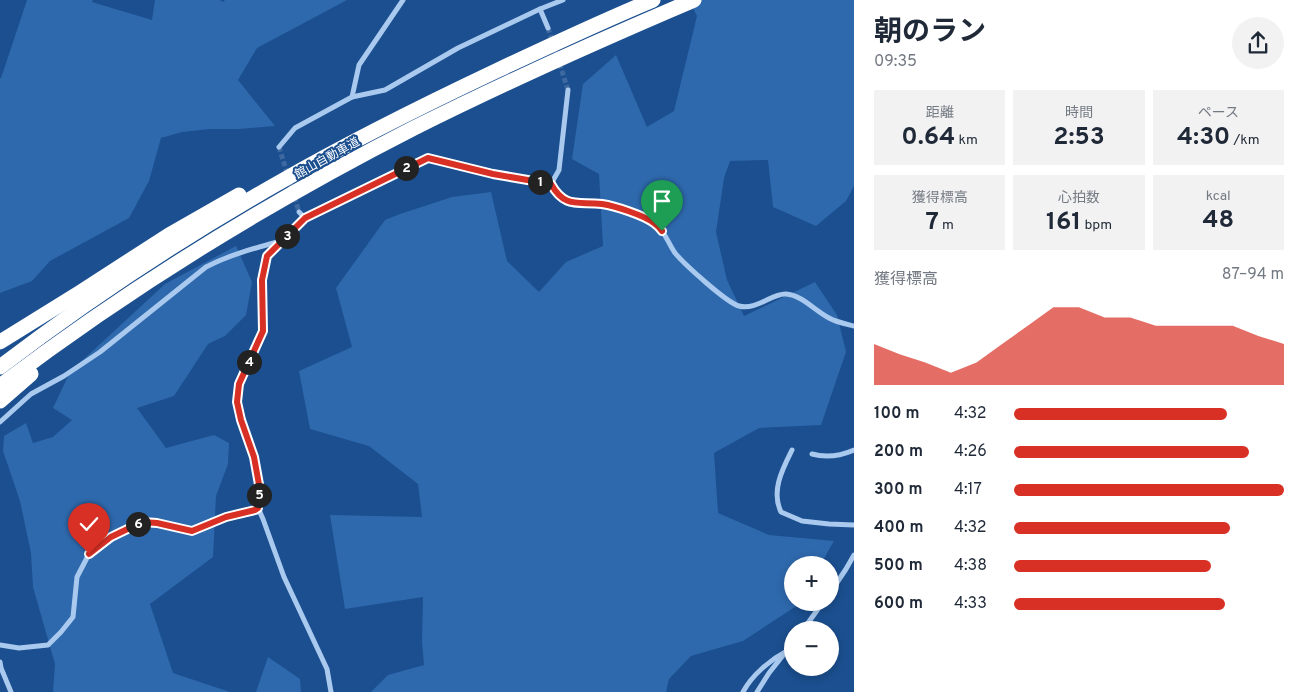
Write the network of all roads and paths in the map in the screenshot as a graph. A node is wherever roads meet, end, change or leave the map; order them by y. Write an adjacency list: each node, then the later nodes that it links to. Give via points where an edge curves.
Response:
1 (403, 0): 8 (street, via 359,65)
2 (563, 0): 5 (street)
3 (653, 0): 9 (highway, 館山自動車道)
4 (694, 0): 17 (highway, 館山自動車道, via 470,101 350,162 227,232)
5 (540, 9): 6 (street); 8 (street, via 458,48 385,90)
6 (548, 28)
7 (568, 90): 11 (street, via 559,170)
8 (352, 97): 10 (street, via 295,128)
9 (405, 115): 15 (highway, via 340,138 169,235); 20 (highway, 館山自動車道, via 280,182 210,224 63,320)
10 (279, 147)
11 (551, 184): 13 (street, via 428,158); 16 (street, via 556,193 568,201 602,204 655,223 685,265 730,302 750,307 784,294 795,296 828,318)
12 (299, 212): 13 (street)
13 (305, 218): 14 (street)
14 (282, 241): 23 (street, via 241,252 206,267 100,352 30,394); 27 (street, via 267,256 262,280 263,331 239,384 237,402 254,457 260,490)
15 (79, 293): 18 (highway); 19 (highway)
16 (854, 326)
17 (73, 333): 21 (highway, 館山自動車道); 22 (highway)
18 (0, 334)
19 (0, 342)
20 (0, 367)
21 (0, 386)
22 (0, 401)
23 (0, 422)
24 (792, 450): 28 (street, via 777,489 781,512 802,521)
25 (854, 450): 26 (street, via 844,455)
26 (812, 454)
27 (258, 508): 31 (street, via 192,531 142,522 111,537 89,554 77,577 72,617 62,632 48,645 19,648); 36 (street, via 284,577 327,669)
28 (854, 525)
29 (854, 555): 30 (street)
30 (839, 580)
31 (0, 645)
32 (784, 653): 37 (street, via 767,664)
33 (784, 656): 38 (street)
34 (0, 662): 35 (street)
35 (11, 692)
36 (331, 692)
37 (743, 692)
38 (757, 692)

